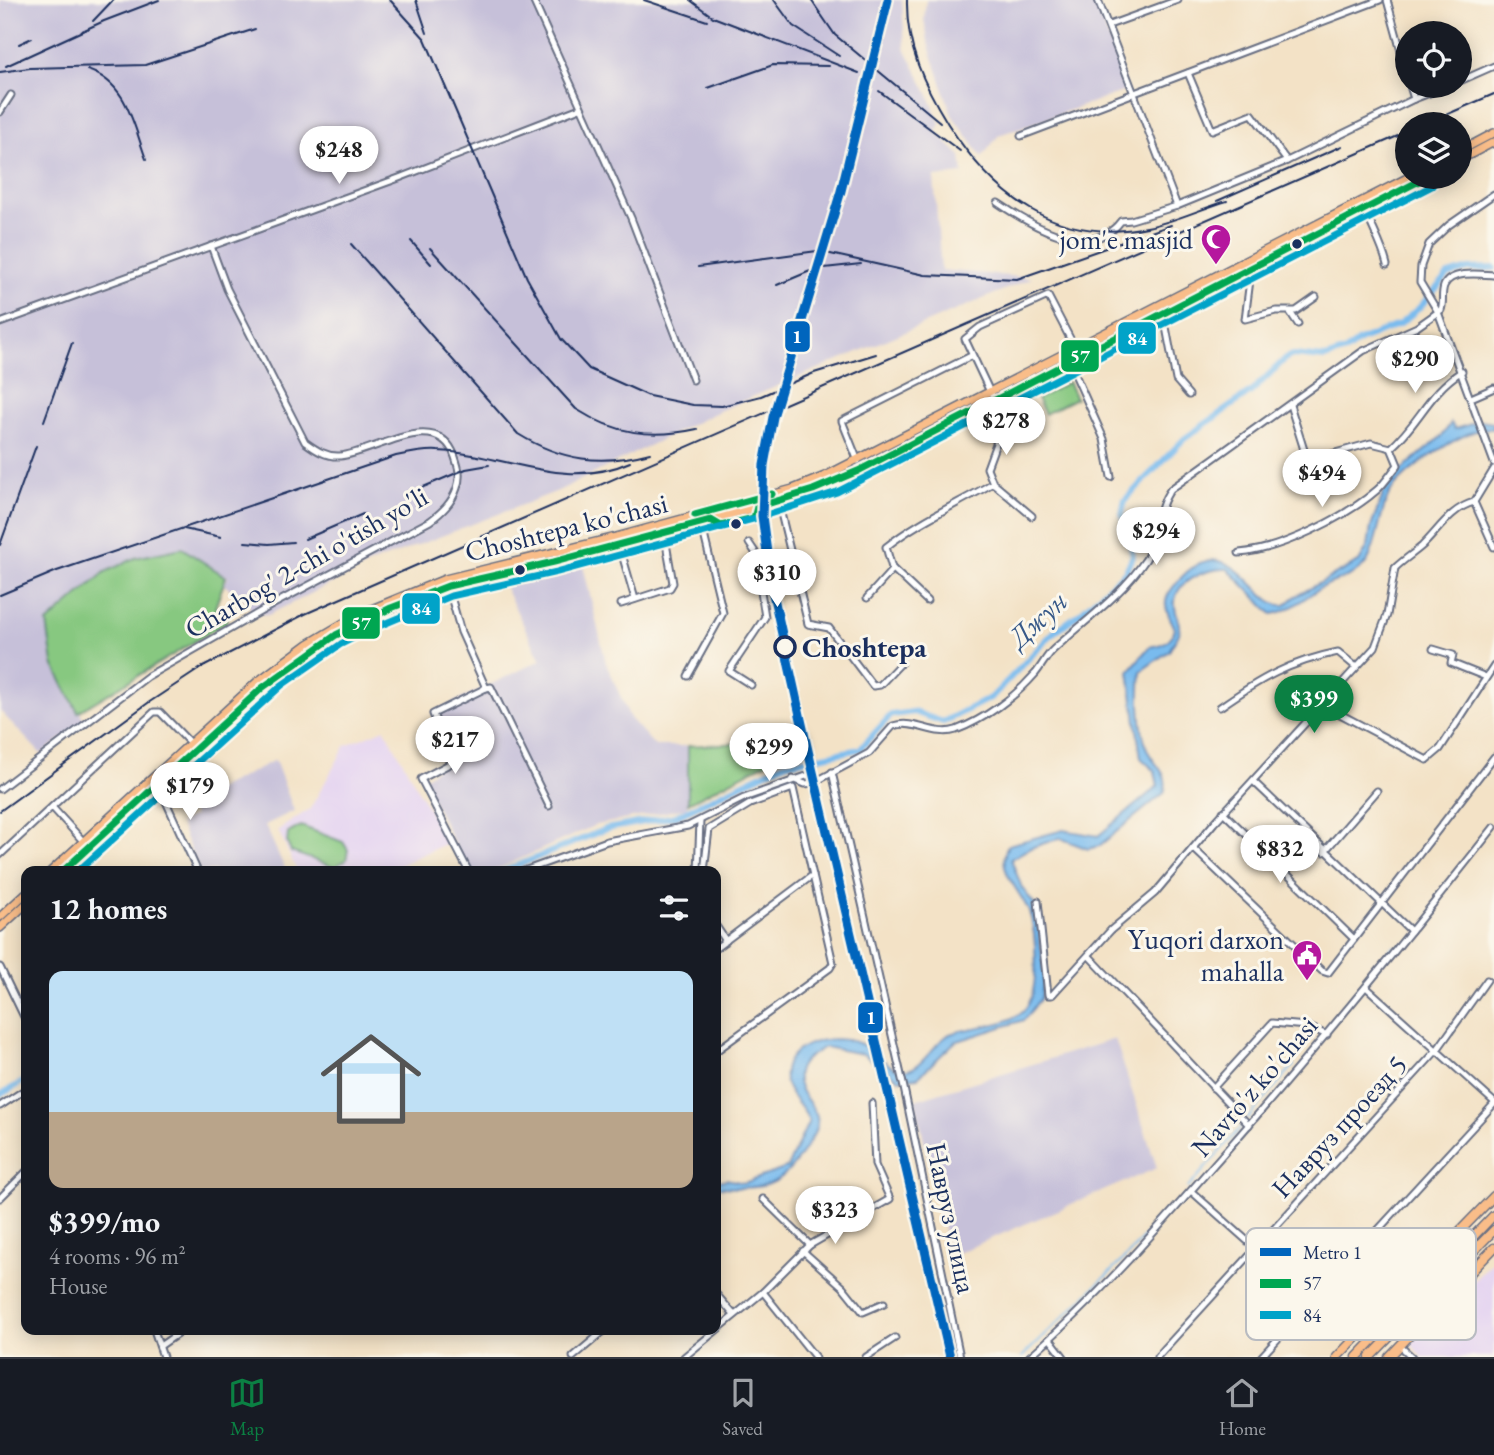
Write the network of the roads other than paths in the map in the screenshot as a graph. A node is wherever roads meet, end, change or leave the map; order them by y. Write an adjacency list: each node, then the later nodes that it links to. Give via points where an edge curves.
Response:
1 (533, 0): 14 (street)
2 (1098, 0): 6 (street)
3 (1178, 0): 6 (street)
4 (1380, 0): 9 (street)
5 (1387, 0): 7 (street)
6 (1109, 25): 11 (street)
7 (1395, 30)
8 (1494, 66): 10 (street)
9 (1188, 73): 11 (street); 21 (street, via 1212,130 1252,114)
10 (1472, 76)
11 (1135, 92): 17 (street); 26 (street)
12 (10, 95): 15 (street)
13 (1414, 99): 21 (street)
14 (580, 108): 28 (street); 42 (street, via 631,219)
15 (0, 112)
16 (1494, 134): 19 (main road)
17 (1021, 135)
18 (1494, 142): 20 (main road)
19 (1472, 145)
20 (1472, 154)
21 (1287, 160): 26 (street)
22 (1395, 184): 38 (main road, Choshtepa ko'chasi)
23 (1404, 189): 27 (main road, Choshtepa ko'chasi)
24 (1494, 194): 33 (street, via 1429,244 1420,266 1423,292)
25 (998, 204): 26 (street, via 1035,228 1081,239 1114,229 1121,221)
26 (1177, 206)
27 (1365, 209): 29 (street); 30 (main road, Choshtepa ko'chasi)
28 (211, 246): 36 (street); 91 (street, Charbog' 2-chi o'tish yo'li, via 227,289 305,442 319,452 338,456 417,434 434,435 451,445 460,471 455,493 442,512 420,526 148,676)
29 (1387, 265)
30 (1245, 271): 34 (main road, Choshtepa ko'chasi); 35 (street, via 1250,280 1245,319)
31 (1494, 275): 33 (street, via 1448,280 1443,306)
32 (1316, 297): 35 (street)
33 (1436, 309): 41 (street); 48 (street, via 1417,327 1363,351)
34 (1163, 311): 40 (main road, Choshtepa ko'chasi); 45 (street, via 1176,380)
35 (1290, 312): 37 (street)
36 (0, 323)
37 (1298, 324)
38 (1075, 348): 39 (street, via 1048,296 980,327 965,339); 44 (main road, Choshtepa ko'chasi)
39 (971, 356): 44 (street); 50 (street, via 842,421)
40 (1069, 361): 47 (main road, Choshtepa ko'chasi); 54 (street, via 1104,439)
41 (1462, 371): 46 (street); 49 (street, via 1446,381)
42 (693, 380)
43 (1494, 388): 46 (street)
44 (990, 392): 47 (street); 50 (main road, Choshtepa ko'chasi)
45 (1189, 395)
46 (1471, 398): 52 (street)
47 (996, 399): 56 (street, via 1001,408 998,438 987,468); 57 (main road, Choshtepa ko'chasi, via 859,471)
48 (1290, 405): 51 (street, via 1301,437); 85 (street, via 1171,489 1157,536 1124,589 1052,651 1004,703 952,731 894,726 869,753)
49 (1391, 447): 51 (street, via 1371,443); 65 (street, via 1398,465 1360,502 1266,548)
50 (858, 461): 73 (main road, Choshtepa ko'chasi, via 793,489 445,579 358,615)
51 (1303, 462): 55 (street)
52 (1494, 463)
53 (1494, 469): 58 (street)
54 (1111, 477)
55 (1302, 477)
56 (993, 483): 59 (street); 66 (street, via 908,529 886,547)
57 (778, 501): 60 (main road, Choshtepa ko'chasi); 74 (street, via 808,624 829,628 876,687)
58 (1474, 502): 64 (street); 76 (street, via 1448,518 1395,568 1379,641)
59 (1032, 516)
60 (701, 522): 61 (main road, Choshtepa ko'chasi); 77 (street, via 723,613)
61 (664, 532): 63 (main road, Choshtepa ko'chasi); 69 (street, via 673,583)
62 (749, 543): 79 (street, via 755,552 765,617 729,671)
63 (619, 544): 67 (main road, Choshtepa ko'chasi); 69 (street)
64 (1494, 547)
65 (1240, 553)
66 (893, 569): 68 (street); 70 (street)
67 (448, 586): 73 (main road, Choshtepa ko'chasi, via 363,621); 80 (street, via 461,632)
68 (867, 598)
69 (635, 599): 71 (street)
70 (927, 601)
71 (621, 604)
72 (1433, 649): 78 (street, via 1453,655 1451,663)
73 (291, 661): 83 (main road, Choshtepa ko'chasi); 89 (main road, Choshtepa ko'chasi)
74 (901, 663)
75 (1494, 666): 78 (street)
76 (1356, 667): 81 (street); 82 (street, via 1338,652 1303,659 1276,670)
77 (688, 676)
78 (1486, 677): 81 (street, via 1440,749 1427,760)
79 (751, 685)
80 (486, 688): 93 (street, via 491,687); 105 (street, via 433,714 453,762 421,779)
81 (1324, 705): 88 (street)
82 (1220, 707)
83 (191, 744): 94 (street, via 160,712 154,712); 98 (main road, Choshtepa ko'chasi)
84 (1494, 757): 112 (street)
85 (832, 772): 87 (street, via 805,784); 179 (street, Навруз улица)
86 (809, 775): 87 (street)
87 (794, 780): 90 (street); 96 (street)
88 (1254, 782): 95 (street); 100 (street)
89 (158, 784): 103 (main road, Choshtepa ko'chasi); 104 (street)
90 (793, 788): 108 (street, via 750,804 709,829); 109 (street)
91 (0, 789)
92 (1377, 791): 100 (street)
93 (549, 806)
94 (52, 807): 98 (street); 101 (street)
95 (1223, 812): 99 (street); 118 (street)
96 (700, 821): 106 (street, via 607,841); 107 (street)
97 (1494, 827): 116 (street, Navro'z ko'chasi)
98 (83, 841): 102 (main road, Choshtepa ko'chasi)
99 (1193, 848): 118 (street, via 1324,973 1330,972); 121 (street, via 1155,893 1111,930)
100 (1324, 852): 112 (street)
101 (0, 855)
102 (56, 866)
103 (68, 866)
104 (195, 866)
105 (466, 866)
106 (538, 866)
107 (698, 866)
108 (705, 866)
109 (813, 875): 119 (street); 127 (street, via 833,963)
110 (21, 898): 114 (main road)
111 (1038, 901): 121 (street, via 1048,995 1057,992)
112 (1380, 904): 116 (street); 118 (street)
113 (21, 909): 115 (main road)
114 (0, 917)
115 (0, 928)
116 (1411, 931): 124 (street, Navro'z ko'chasi)
117 (721, 934): 119 (street)
118 (1354, 939)
119 (726, 941): 120 (street)
120 (721, 944)
121 (1089, 956): 129 (street)
122 (0, 967): 125 (street)
123 (1488, 980): 128 (street, Навруз проезд 5)
124 (1366, 987): 126 (street, Navro'z ko'chasi); 128 (street)
125 (21, 1011)
126 (1327, 1035): 129 (street, via 1307,1026 1272,1023); 134 (street, Navro'z ko'chasi)
127 (721, 1047)
128 (1437, 1050): 132 (street); 142 (street, Навруз проезд 5)
129 (1213, 1088): 134 (street)
130 (21, 1092): 133 (street)
131 (872, 1103): 148 (street, via 875,1165 890,1199)
132 (1494, 1103): 143 (street)
133 (0, 1106)
134 (1249, 1125): 136 (street, Navro'z ko'chasi)
135 (21, 1177): 138 (street)
136 (1191, 1191): 147 (street); 164 (street, Navro'z ko'chasi, via 1118,1273)
137 (1494, 1196): 144 (highway)
138 (0, 1198)
139 (763, 1199): 148 (street)
140 (1494, 1215): 141 (highway)
141 (1486, 1223): 145 (highway); 146 (highway)
142 (1274, 1228)
143 (1380, 1228)
144 (1463, 1228)
145 (1494, 1230): 149 (highway)
146 (1476, 1233)
147 (1246, 1241)
148 (810, 1245): 151 (street)
149 (1476, 1248)
150 (1494, 1248): 153 (highway)
151 (803, 1251): 154 (street); 156 (street, via 863,1312)
152 (1246, 1259): 182 (street, Навруз проезд 5)
153 (1476, 1267)
154 (763, 1292): 157 (street); 177 (street)
155 (721, 1300): 157 (street)
156 (884, 1303)
157 (734, 1315): 158 (street)
158 (721, 1326)
159 (156, 1335): 170 (street)
160 (176, 1335): 170 (street)
161 (599, 1335): 175 (street)
162 (710, 1335): 176 (street)
163 (895, 1338): 178 (street)
164 (1050, 1339): 180 (street, Navro'z ko'chasi); 181 (street)
165 (1277, 1340): 183 (street)
166 (1353, 1340): 184 (highway)
167 (1380, 1340): 172 (highway); 173 (highway)
168 (1394, 1340): 171 (highway)
169 (1406, 1340): 171 (highway)
170 (160, 1346): 174 (street)
171 (1400, 1346): 173 (highway); 185 (street)
172 (1363, 1355)
173 (1393, 1356)
174 (163, 1357)
175 (573, 1357)
176 (684, 1357)
177 (815, 1357)
178 (866, 1357)
179 (960, 1357)
180 (1029, 1357)
181 (1064, 1357)
182 (1157, 1357)
183 (1261, 1357)
184 (1337, 1357)
185 (1412, 1357)

